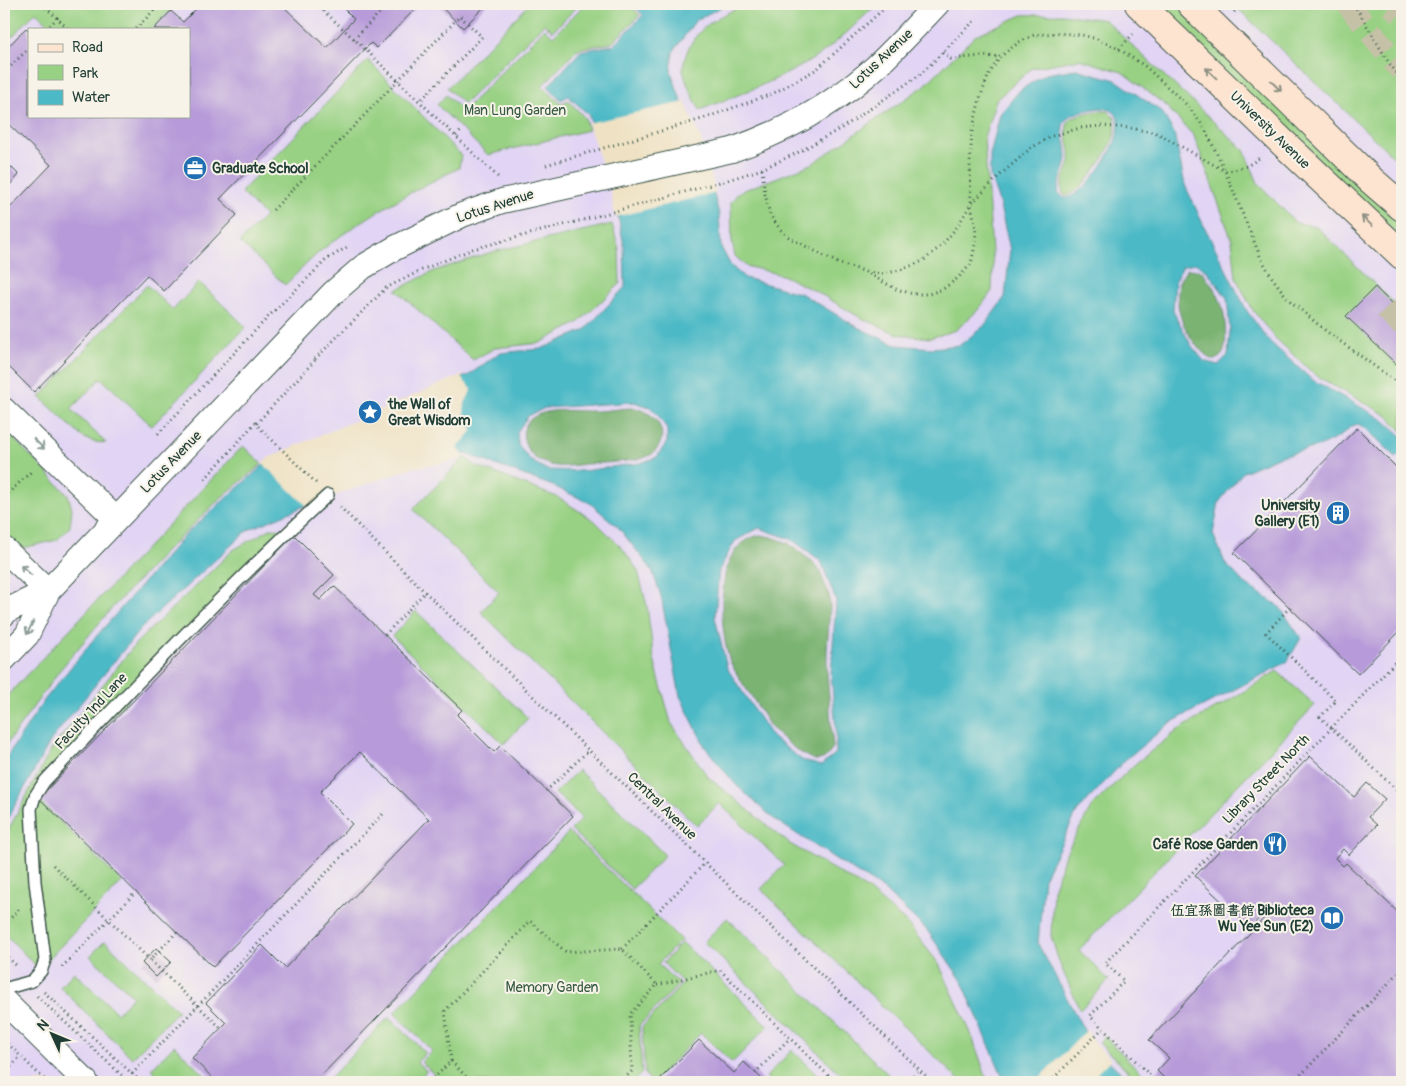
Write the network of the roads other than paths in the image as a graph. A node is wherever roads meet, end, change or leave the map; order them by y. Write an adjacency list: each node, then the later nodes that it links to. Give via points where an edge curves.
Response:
1 (937, 4): 8 (street, Lotus Avenue, via 879,64 819,110 788,128 732,150 502,201 462,215 363,267 334,292)
2 (1139, 4): 5 (main road, University Avenue, one-way to 2)
3 (1191, 4): 4 (main road, one-way to 4)
4 (1402, 207)
5 (1402, 255)
6 (4, 410): 8 (street, one-way to 8)
7 (328, 496): 13 (lane, Faculty 1nd Lane, via 288,531 44,782 35,796 32,809 35,882 45,960 41,971 27,982)
8 (116, 519): 10 (street, Lotus Avenue)
9 (4, 549): 10 (street, one-way to 9)
10 (48, 591): 11 (street); 12 (street, one-way to 12, via 27,635)
11 (4, 614)
12 (4, 659)
13 (4, 988)
14 (4, 1001): 15 (street)
15 (86, 1082)

